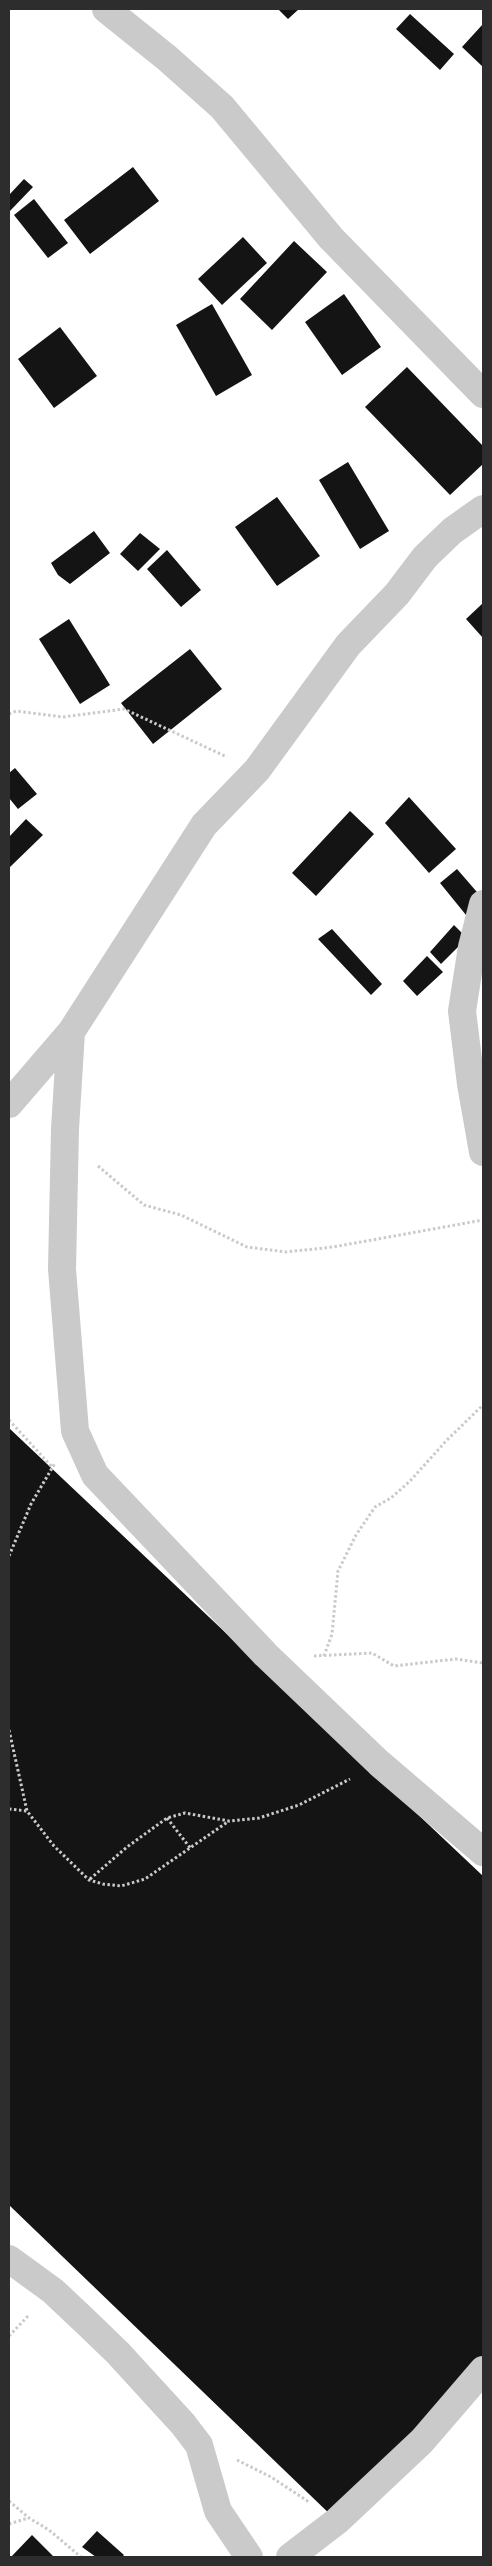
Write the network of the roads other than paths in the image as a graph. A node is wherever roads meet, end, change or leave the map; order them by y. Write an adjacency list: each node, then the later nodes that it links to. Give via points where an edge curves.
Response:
1 (106, 9): 2 (street, via 168,58 222,107 332,238)
2 (483, 394)
3 (483, 509): 5 (street, via 452,531 425,557 397,594 348,645 257,770 204,826)
4 (483, 904): 7 (street, via 462,1010)
5 (71, 1032): 6 (street); 8 (street, via 62,1269 75,1431 95,1475 266,1655 379,1763)
6 (9, 1104)
7 (483, 1152)
8 (483, 1852)
9 (9, 2259): 11 (street, via 53,2292 118,2353 184,2424 199,2445 218,2511)
10 (483, 2370): 12 (street, via 422,2441 337,2521)
11 (249, 2557)
12 (290, 2557)

